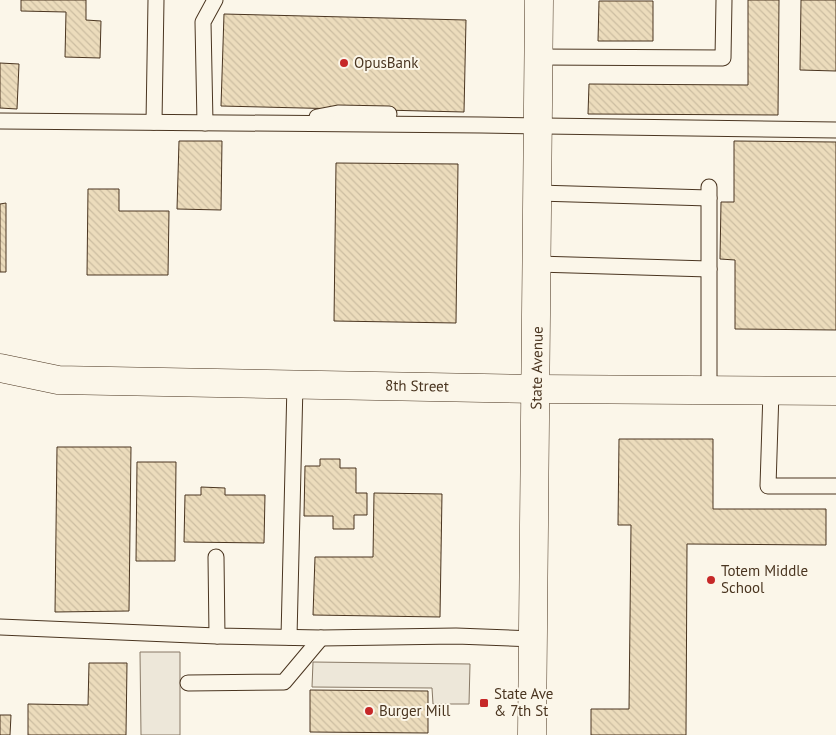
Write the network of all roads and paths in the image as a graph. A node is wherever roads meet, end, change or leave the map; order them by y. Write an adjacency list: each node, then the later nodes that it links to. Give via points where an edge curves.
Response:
1 (156, 0): 7 (lane)
2 (215, 0): 8 (lane, via 204,22)
3 (539, 0): 5 (street, State Avenue)
4 (724, 0): 5 (lane, via 723,58)
5 (538, 57): 9 (street, State Avenue)
6 (0, 121): 7 (lane)
7 (154, 122): 8 (lane)
8 (205, 123): 9 (lane, via 284,123 338,113 448,115 474,125)
9 (538, 126): 10 (lane); 11 (street, State Avenue)
10 (836, 130)
11 (538, 193): 12 (street, State Avenue); 13 (lane, via 709,193)
12 (537, 264): 13 (lane); 16 (street, State Avenue)
13 (709, 269): 17 (lane)
14 (0, 368): 15 (street, 8th Street, via 58,380)
15 (295, 384): 16 (street, 8th Street); 24 (lane)
16 (536, 388): 17 (street, 8th Street); 26 (street, State Avenue)
17 (709, 390): 18 (street, 8th Street)
18 (771, 391): 19 (street, 8th Street); 20 (lane, via 768,486)
19 (836, 391)
20 (836, 486)
21 (216, 557): 23 (lane)
22 (0, 627): 23 (lane)
23 (217, 636): 24 (lane)
24 (289, 637): 25 (lane)
25 (321, 638): 26 (lane, via 456,636); 27 (lane, via 284,682)
26 (534, 639): 28 (street, State Avenue)
27 (188, 683)
28 (532, 735)

